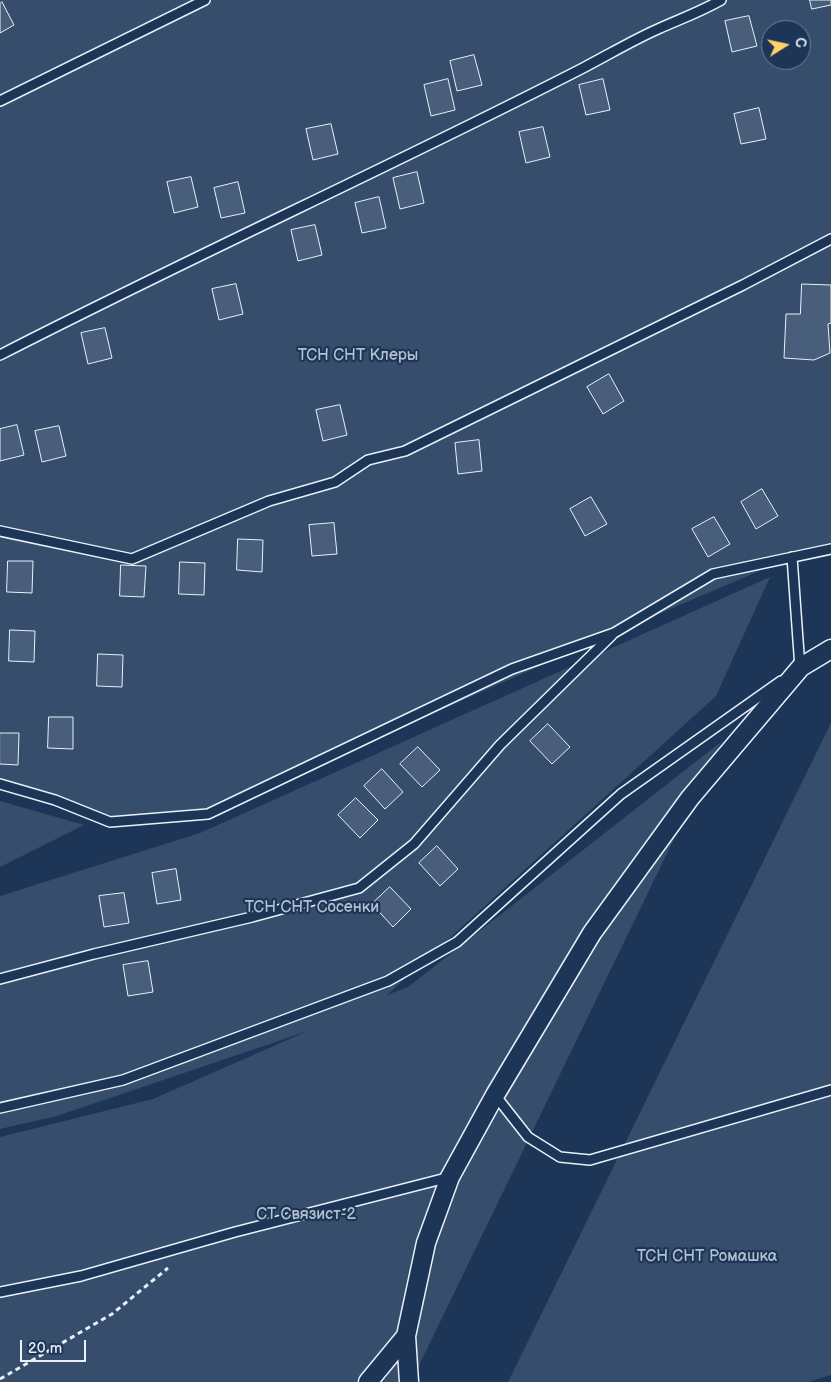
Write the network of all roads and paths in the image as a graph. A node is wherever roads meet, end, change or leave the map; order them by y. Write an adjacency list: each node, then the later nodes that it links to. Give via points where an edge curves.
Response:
1 (205, 0): 3 (lane)
2 (721, 0): 5 (lane)
3 (0, 101)
4 (831, 238): 6 (lane, via 734,290 405,451 368,460 335,482 269,501 132,559)
5 (0, 355)
6 (0, 531)
7 (831, 548): 8 (lane)
8 (792, 557): 9 (lane, via 712,574); 11 (lane)
9 (614, 633): 12 (lane, via 512,669 208,814 110,822 55,800); 13 (lane, via 500,746 414,844 359,888)
10 (831, 649): 11 (street)
11 (801, 667): 15 (street, via 690,798 592,933); 16 (lane, via 620,794 457,942 388,981 123,1080)
12 (0, 784)
13 (0, 979)
14 (831, 1090): 15 (lane, via 590,1160 560,1157 528,1137)
15 (496, 1095): 17 (street)
16 (0, 1108)
17 (450, 1177): 19 (lane, via 235,1232 81,1276); 20 (street, via 426,1243)
18 (170, 1266): 21 (path, via 112,1314)
19 (0, 1292)
20 (406, 1336): 22 (street); 23 (street)
21 (0, 1379)
22 (368, 1382)
23 (409, 1382)

